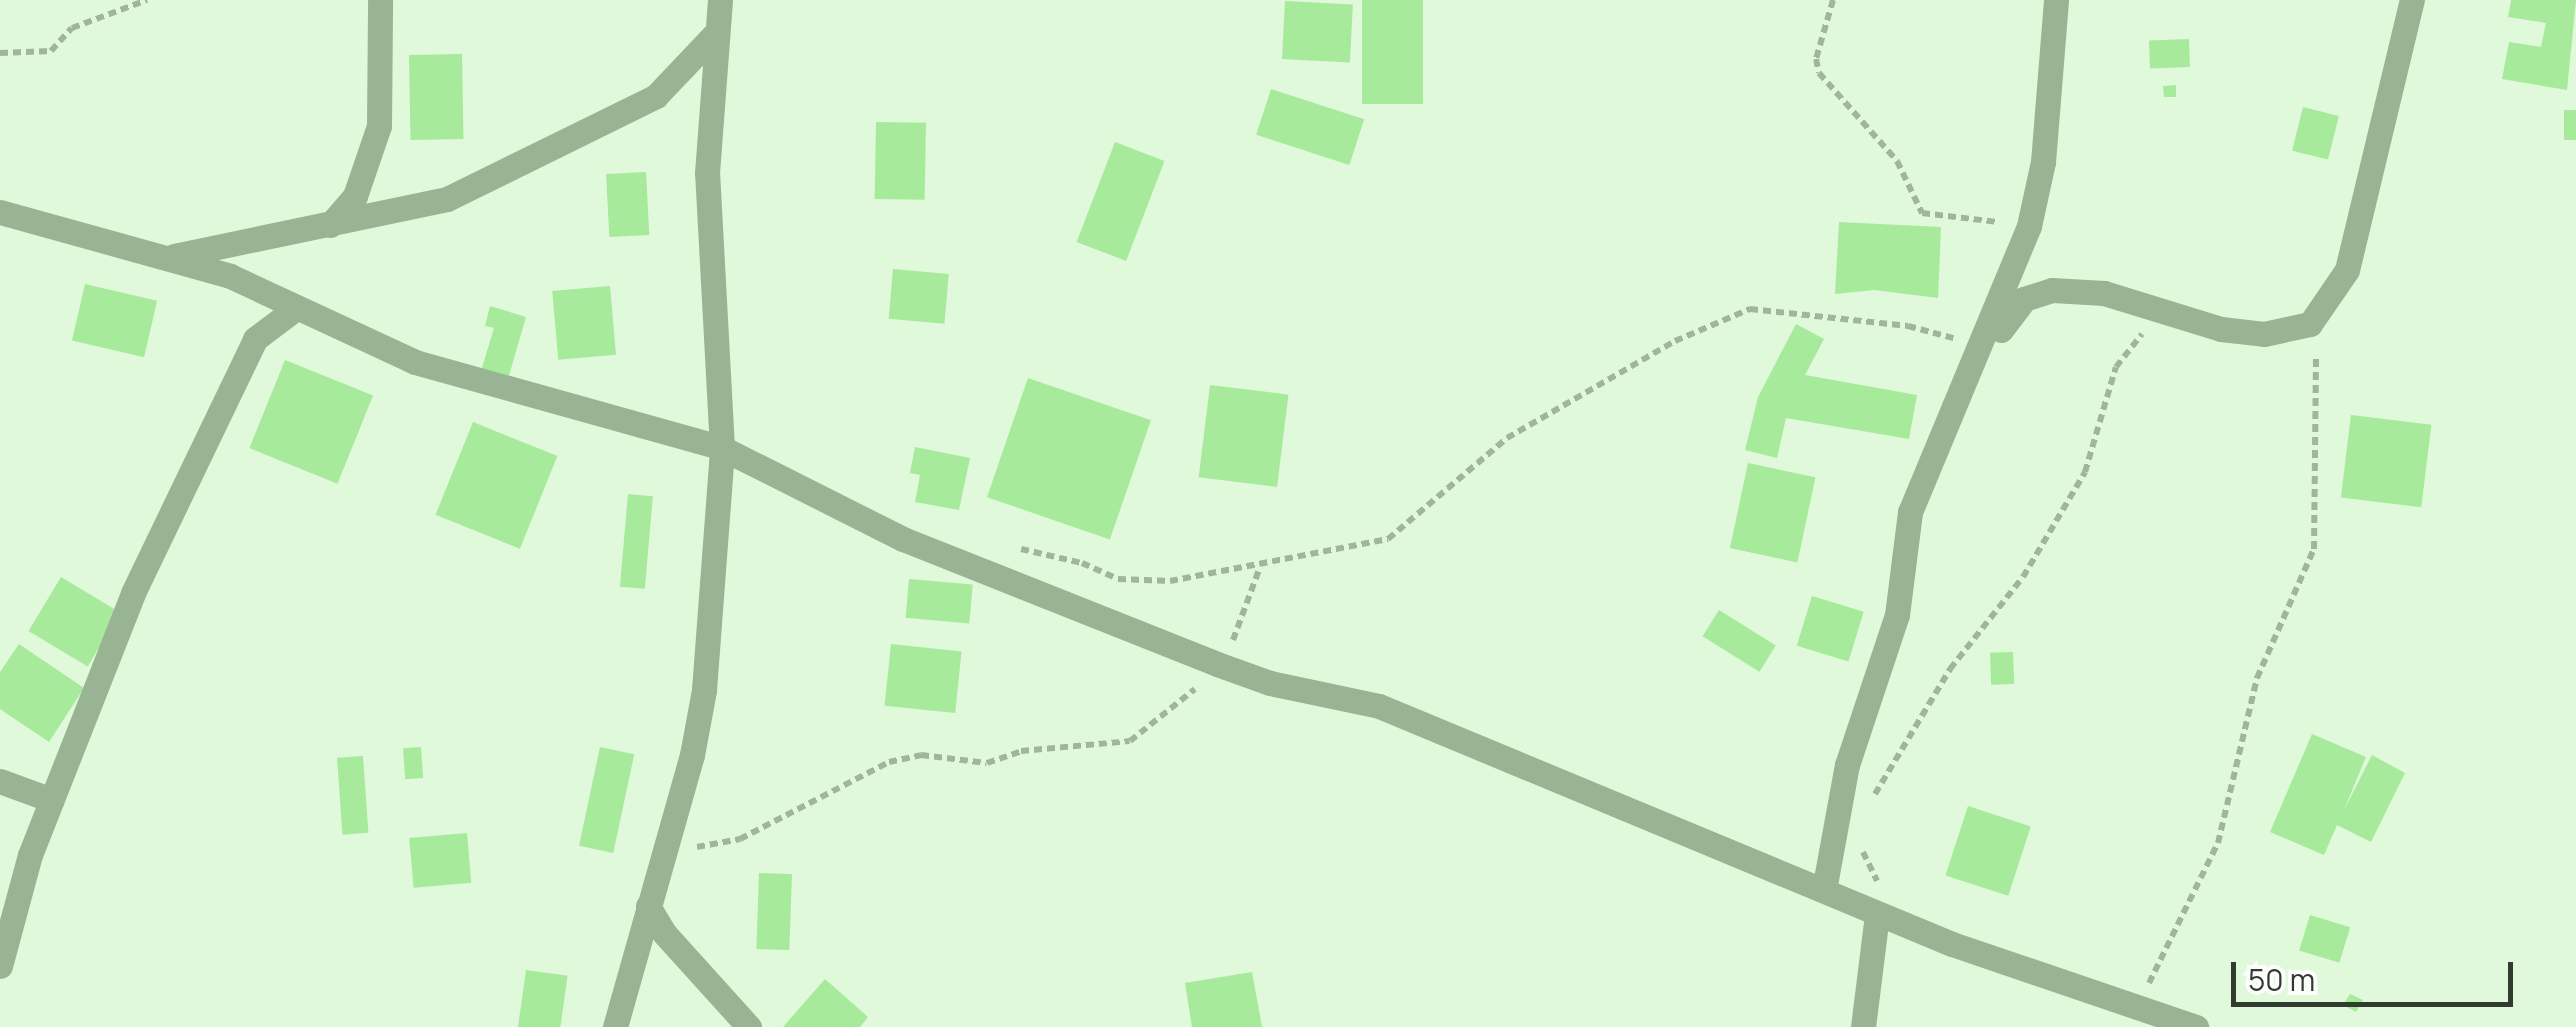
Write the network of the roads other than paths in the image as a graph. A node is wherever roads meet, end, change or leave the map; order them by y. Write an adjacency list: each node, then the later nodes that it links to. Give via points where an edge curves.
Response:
1 (380, 0): 7 (street, via 379,126 355,196)
2 (720, 0): 5 (street)
3 (2056, 0): 10 (street, via 2043,162 2029,226)
4 (2412, 0): 10 (street, via 2354,246 2321,314 2296,330 2264,334 2174,317 2104,292 2052,290 2024,299)
5 (713, 36): 7 (street, via 664,89 628,113 446,198); 11 (street, via 708,247)
6 (0, 212): 8 (street)
7 (330, 225): 8 (street)
8 (173, 256): 9 (street)
9 (296, 308): 11 (street, via 415,362); 13 (street, via 255,340 225,400 132,593)
10 (1983, 348): 14 (street, via 1948,411 1910,512 1897,615 1847,765)
11 (722, 448): 14 (street, via 902,539 1270,683 1380,706); 15 (street, via 700,723)
12 (0, 781): 13 (street)
13 (52, 800): 17 (street)
14 (1824, 890): 16 (street)
15 (648, 906): 18 (street); 19 (street, via 664,933)
16 (1877, 914): 20 (street); 21 (street)
17 (0, 966)
18 (615, 1027)
19 (749, 1027)
20 (1864, 1027)
21 (2196, 1027)

